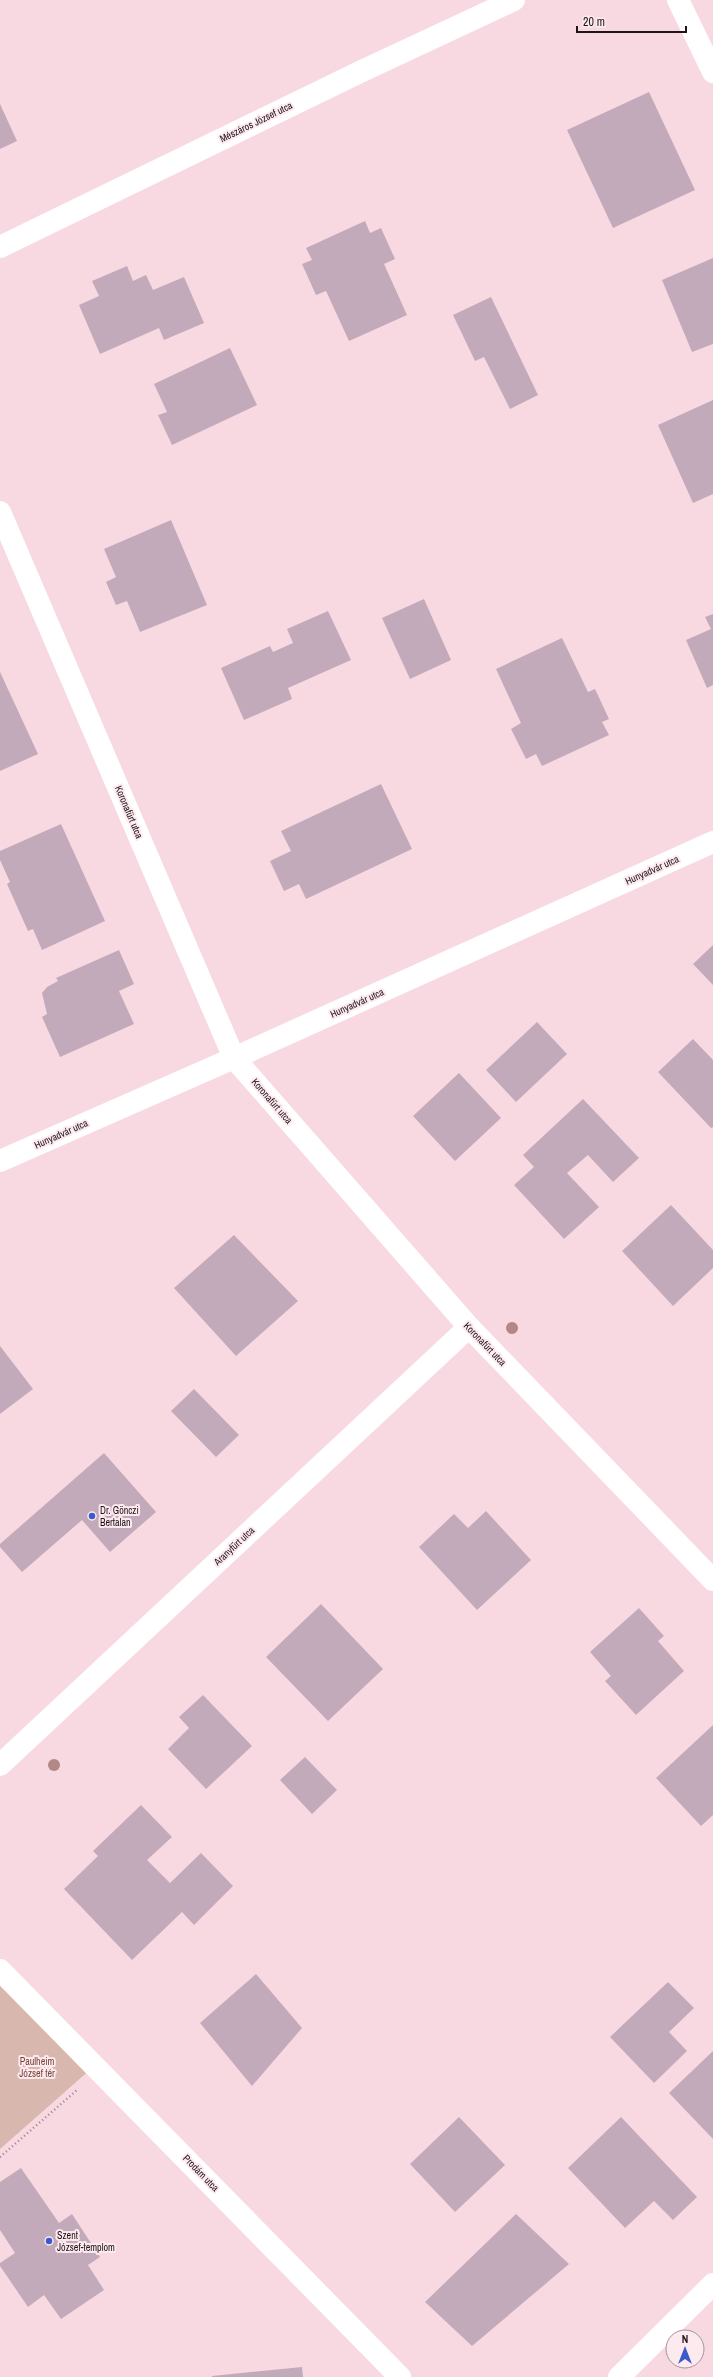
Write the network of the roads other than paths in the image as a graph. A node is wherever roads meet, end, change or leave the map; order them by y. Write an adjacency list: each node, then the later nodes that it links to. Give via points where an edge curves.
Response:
1 (514, 0): 4 (street, Mészáros József utca)
2 (678, 0): 3 (street)
3 (713, 72)
4 (0, 247)
5 (0, 512): 7 (street, Koronafürt utca)
6 (713, 842): 7 (street, Hunyadvár utca)
7 (234, 1058): 8 (street, Hunyadvár utca); 9 (street, Koronafürt utca)
8 (0, 1161)
9 (469, 1327): 10 (street, Koronafürt utca); 11 (street, Aranyfürt utca)
10 (713, 1580)
11 (0, 1766)
12 (0, 1970): 14 (street, Prodám utca)
13 (713, 2284): 15 (street)
14 (400, 2377)
15 (619, 2377)

